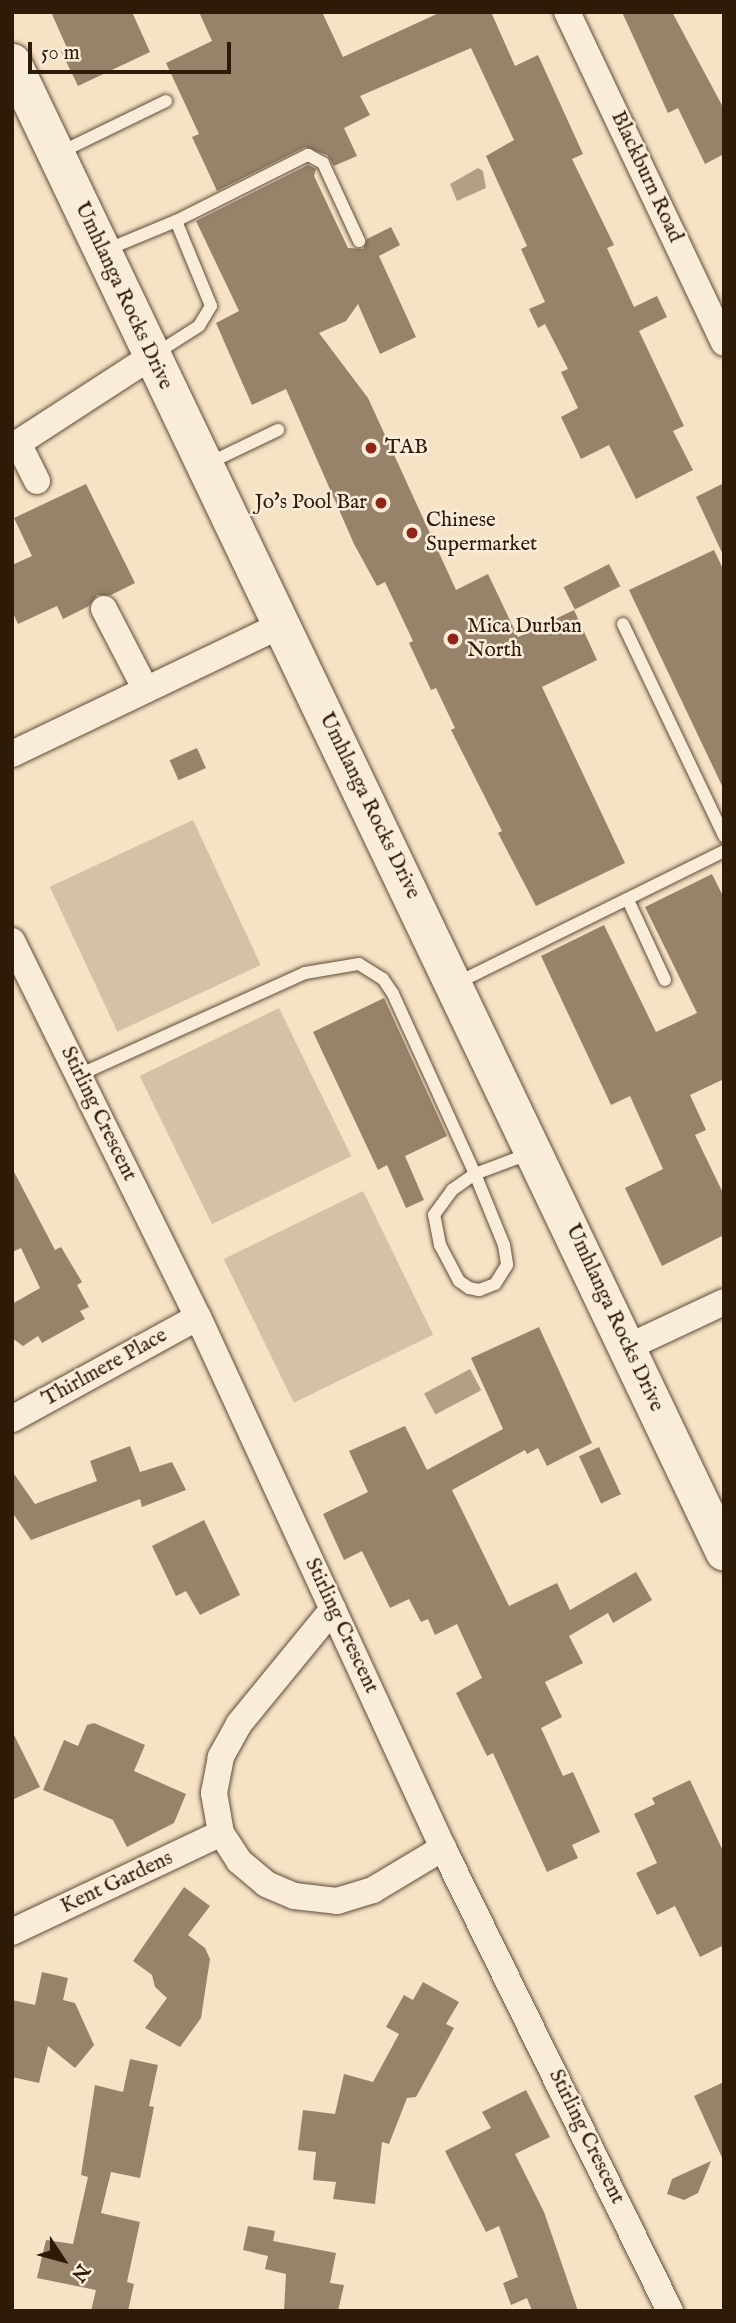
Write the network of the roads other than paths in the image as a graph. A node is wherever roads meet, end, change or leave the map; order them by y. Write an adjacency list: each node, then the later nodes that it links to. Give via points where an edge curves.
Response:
1 (567, 12): 8 (street, Blackburn Road)
2 (12, 62): 4 (main road, Umhlanga Rocks Drive)
3 (166, 101): 4 (lane)
4 (56, 155): 7 (main road, Umhlanga Rocks Drive)
5 (176, 221): 6 (lane, via 308,155 323,163); 7 (lane); 9 (lane, via 211,306 200,327)
6 (359, 241)
7 (102, 251): 9 (main road, Umhlanga Rocks Drive)
8 (724, 342)
9 (152, 356): 11 (main road, Umhlanga Rocks Drive); 12 (street, via 18,443)
10 (278, 430): 11 (lane)
11 (204, 466): 15 (main road, Umhlanga Rocks Drive)
12 (37, 481)
13 (104, 609): 16 (street)
14 (623, 624): 18 (lane)
15 (281, 625): 16 (street); 23 (main road, Umhlanga Rocks Drive)
16 (146, 690): 17 (street)
17 (12, 754)
18 (724, 836)
19 (724, 851): 20 (lane)
20 (628, 900): 22 (lane); 23 (lane)
21 (12, 941): 24 (street, Stirling Crescent)
22 (665, 980)
23 (455, 984): 25 (main road, Umhlanga Rocks Drive)
24 (79, 1075): 26 (lane, via 304,974 359,964 372,969 393,994); 28 (street, Stirling Crescent)
25 (535, 1151): 26 (lane); 29 (main road, Umhlanga Rocks Drive)
26 (475, 1174): 26 (lane, via 507,1265 495,1284 479,1290 459,1281 434,1229 440,1203)
27 (724, 1301): 29 (street)
28 (198, 1317): 30 (street, Thirlmere Place); 32 (street, Stirling Crescent)
29 (628, 1347): 31 (main road, Umhlanga Rocks Drive)
30 (12, 1419)
31 (724, 1552)
32 (332, 1609): 33 (street, via 239,1724 221,1757 214,1793); 34 (street, Stirling Crescent)
33 (221, 1833): 34 (street, via 239,1861 266,1884 294,1896 337,1901 373,1890); 35 (street, Kent Gardens)
34 (443, 1849): 36 (street, Stirling Crescent)
35 (12, 1932)
36 (670, 2311)

